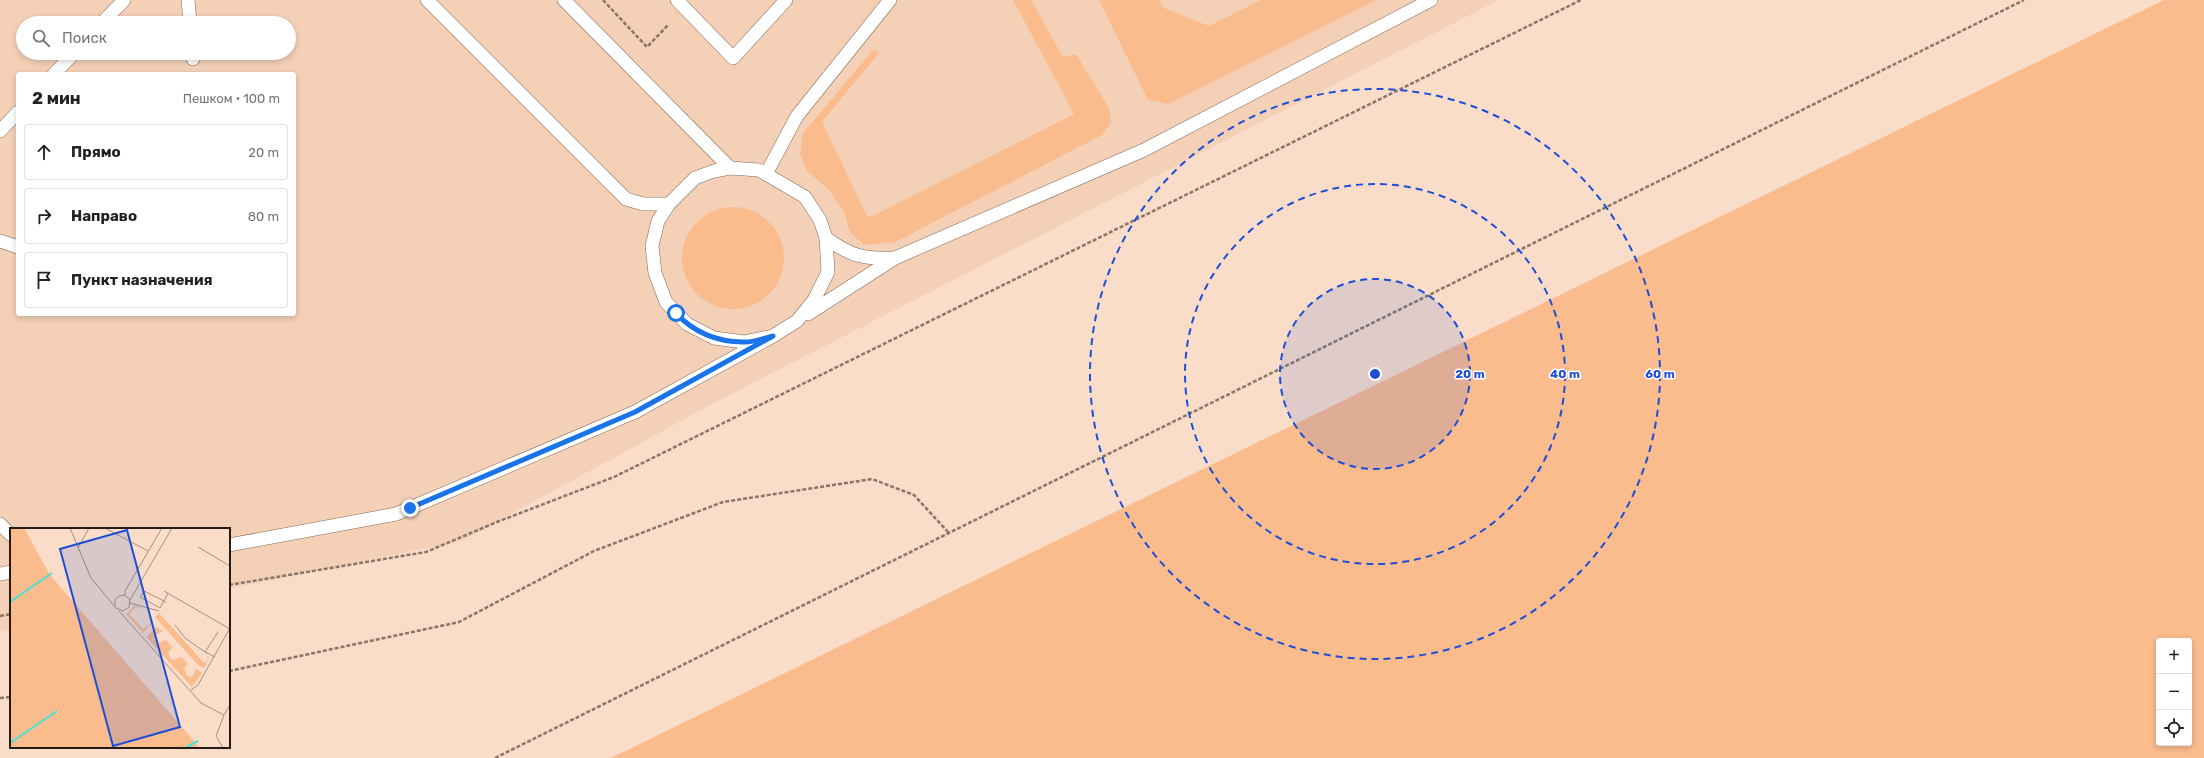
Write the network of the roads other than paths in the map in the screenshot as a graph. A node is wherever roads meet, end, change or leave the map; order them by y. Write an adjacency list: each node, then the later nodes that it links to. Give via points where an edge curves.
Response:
1 (124, 0): 9 (lane)
2 (188, 0): 10 (lane)
3 (427, 0): 17 (lane, via 626,199 643,204)
4 (564, 0): 15 (lane)
5 (786, 0): 8 (lane, via 733,58)
6 (890, 0): 16 (lane, via 797,116)
7 (1431, 0): 21 (lane, via 1144,150)
8 (681, 4)
9 (109, 16)
10 (189, 16)
11 (67, 60): 12 (lane)
12 (56, 72)
13 (16, 114): 14 (lane)
14 (0, 131)
15 (730, 168): 16 (lane, via 759,170); 17 (lane, via 714,170 695,178)
16 (766, 174): 18 (lane, via 805,197 820,220)
17 (669, 204): 23 (lane, via 658,221 652,246 655,273 666,302 687,324 714,338 744,342)
18 (826, 238): 21 (lane, via 845,252 873,259); 22 (lane, via 828,272 814,300)
19 (0, 241): 20 (lane)
20 (16, 246)
21 (895, 258): 22 (lane)
22 (796, 322): 23 (lane)
23 (773, 336): 26 (lane, via 635,412 396,514)
24 (0, 524): 25 (lane)
25 (10, 534)
26 (230, 545)
27 (10, 572): 28 (lane)
28 (0, 574)

